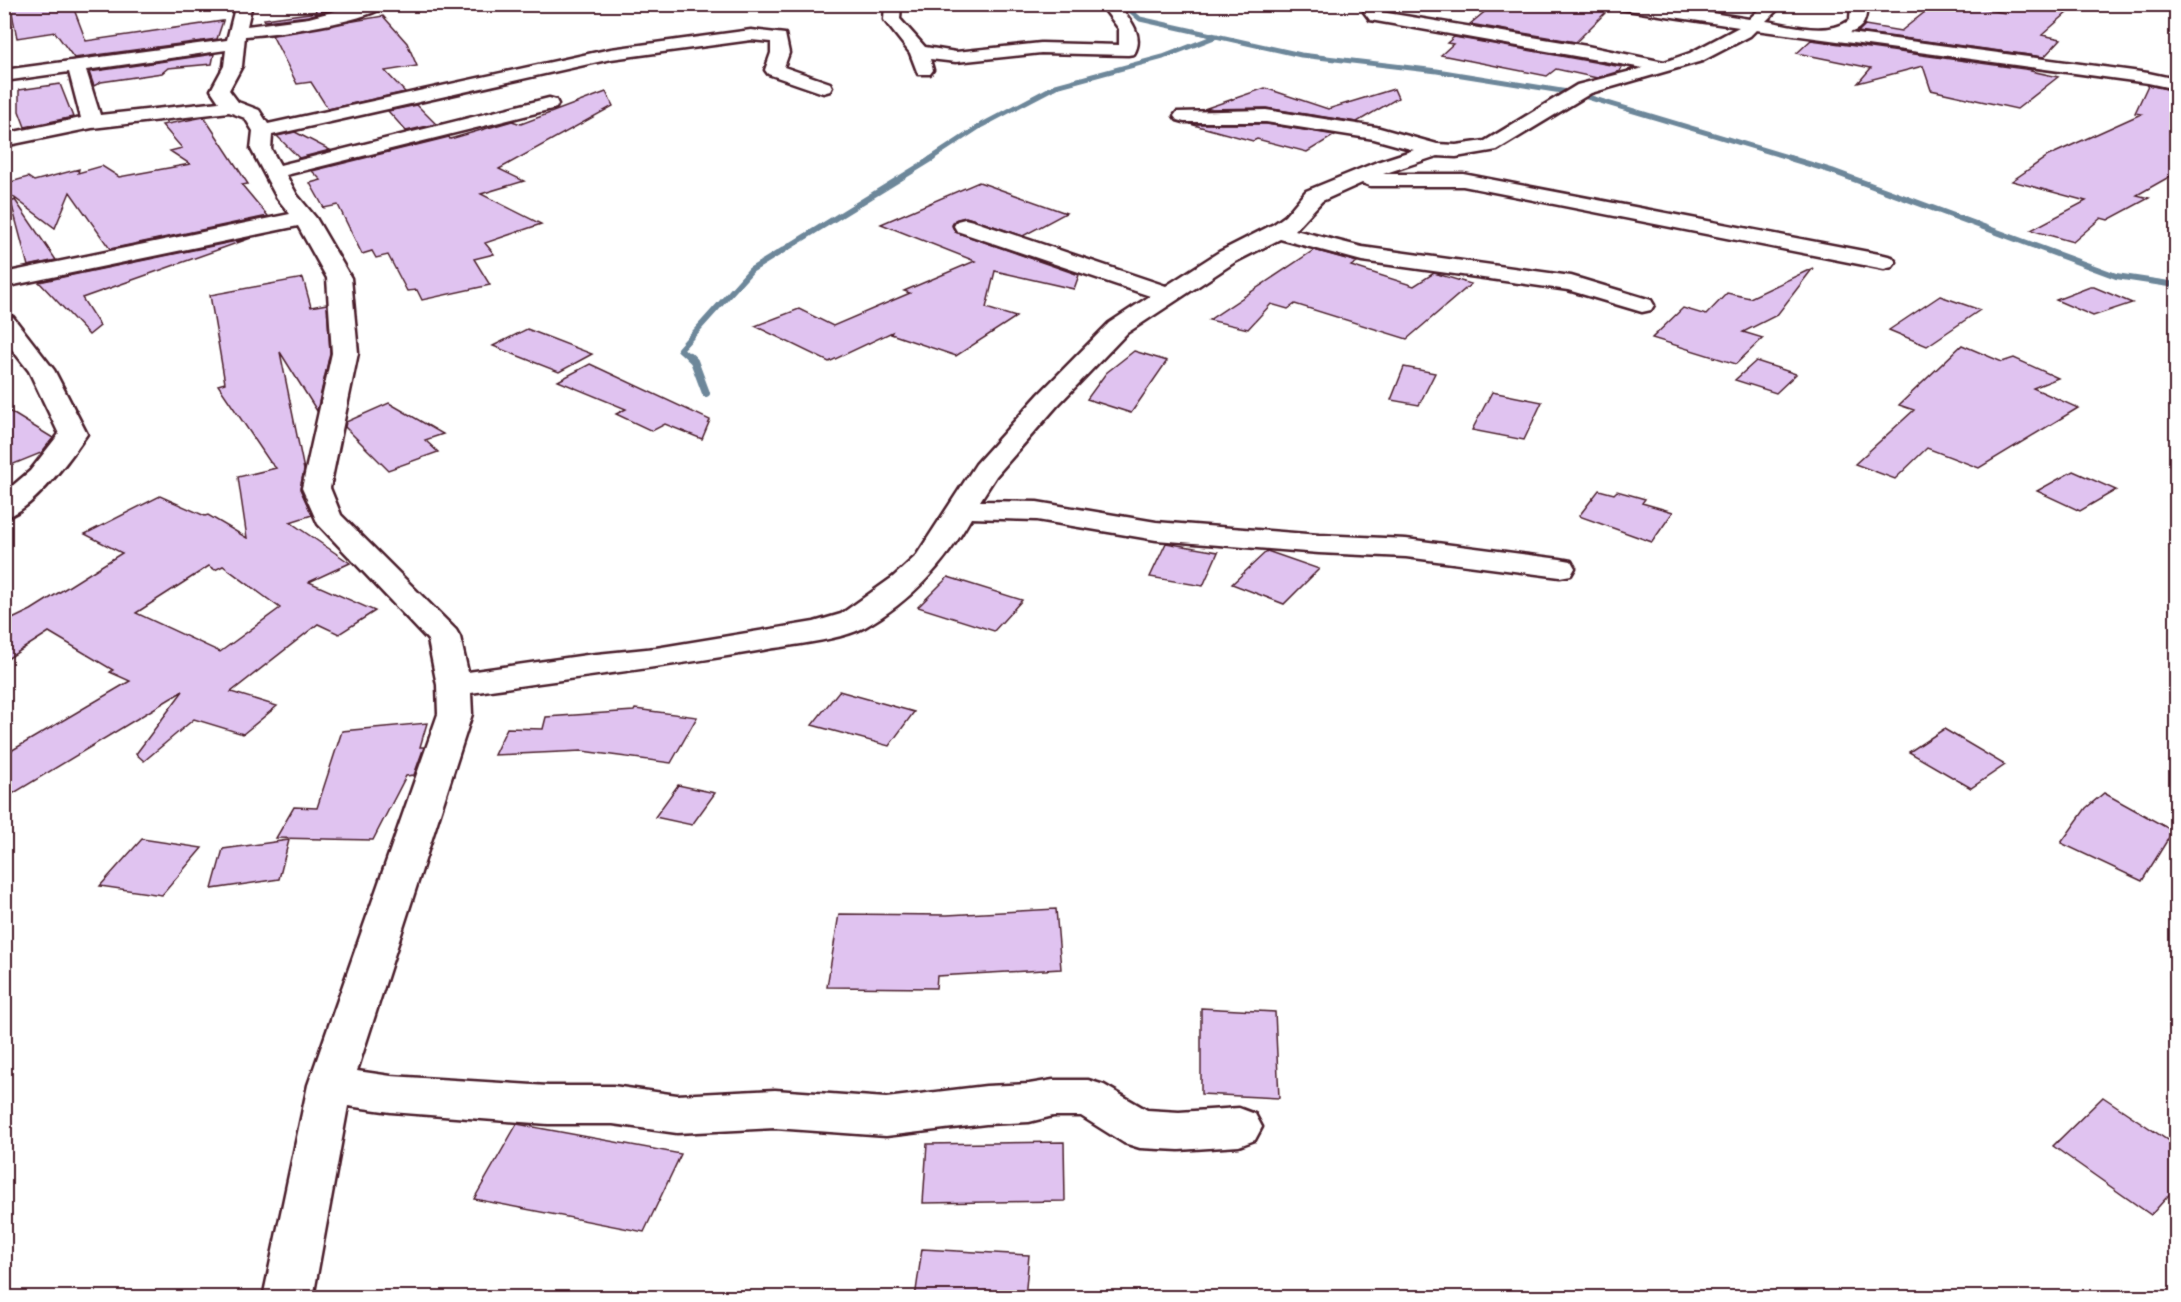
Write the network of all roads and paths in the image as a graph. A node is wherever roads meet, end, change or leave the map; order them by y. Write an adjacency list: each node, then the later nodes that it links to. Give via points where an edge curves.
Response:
1 (379, 4): 9 (street, via 314,24)
2 (893, 4): 11 (street, via 892,20)
3 (1112, 4): 11 (street, via 1128,28 1128,50 1041,48 956,57)
4 (1379, 4): 13 (street, via 1372,12 1376,16)
5 (1620, 4): 8 (street)
6 (1775, 4): 8 (street)
7 (1859, 4): 10 (street, via 1854,26)
8 (1752, 26): 10 (street); 13 (street, via 1696,57)
9 (239, 27): 12 (street); 19 (street, via 233,66 220,90)
10 (1816, 34): 16 (street)
11 (919, 52): 14 (street)
12 (76, 66): 15 (street); 21 (street)
13 (1667, 67): 25 (street, via 1574,93 1490,146)
14 (924, 70)
15 (4, 76)
16 (2176, 84)
17 (823, 87): 23 (street, via 774,69 780,53 779,38 751,35 611,54)
18 (549, 104): 27 (street)
19 (231, 106): 21 (street); 23 (street, via 252,114)
20 (1184, 116): 22 (street, via 1266,116)
21 (92, 122): 24 (street)
22 (1342, 128): 25 (street); 26 (street, via 1386,152)
23 (263, 131): 27 (street, via 261,149)
24 (4, 140)
25 (1436, 150): 26 (street)
26 (1384, 166): 28 (street)
27 (275, 172): 29 (street, via 288,198)
28 (1350, 180): 31 (street, via 1314,196 1293,221); 32 (street, via 1463,180)
29 (305, 218): 33 (street); 40 (street, via 339,278 345,353 316,488 328,518 444,637)
30 (965, 226): 34 (street)
31 (1278, 231): 34 (street, via 1242,248); 35 (street, via 1362,254 1571,283)
32 (1884, 262)
33 (5, 277)
34 (1170, 295): 38 (street, via 1118,328 1100,345 1000,452)
35 (1642, 305)
36 (4, 322): 37 (street, via 41,370 73,434 40,477)
37 (4, 509)
38 (961, 509): 39 (street, via 1037,511 1156,531 1406,548); 40 (street, via 927,562 866,614 838,627 656,658)
39 (1560, 568)
40 (454, 685): 41 (street, via 455,714)
41 (330, 1085): 42 (street, via 391,1094 548,1105 613,1105 677,1114 776,1109 886,1118 1053,1098 1088,1098 1140,1129); 43 (street)
42 (1239, 1127)
43 (288, 1298)

